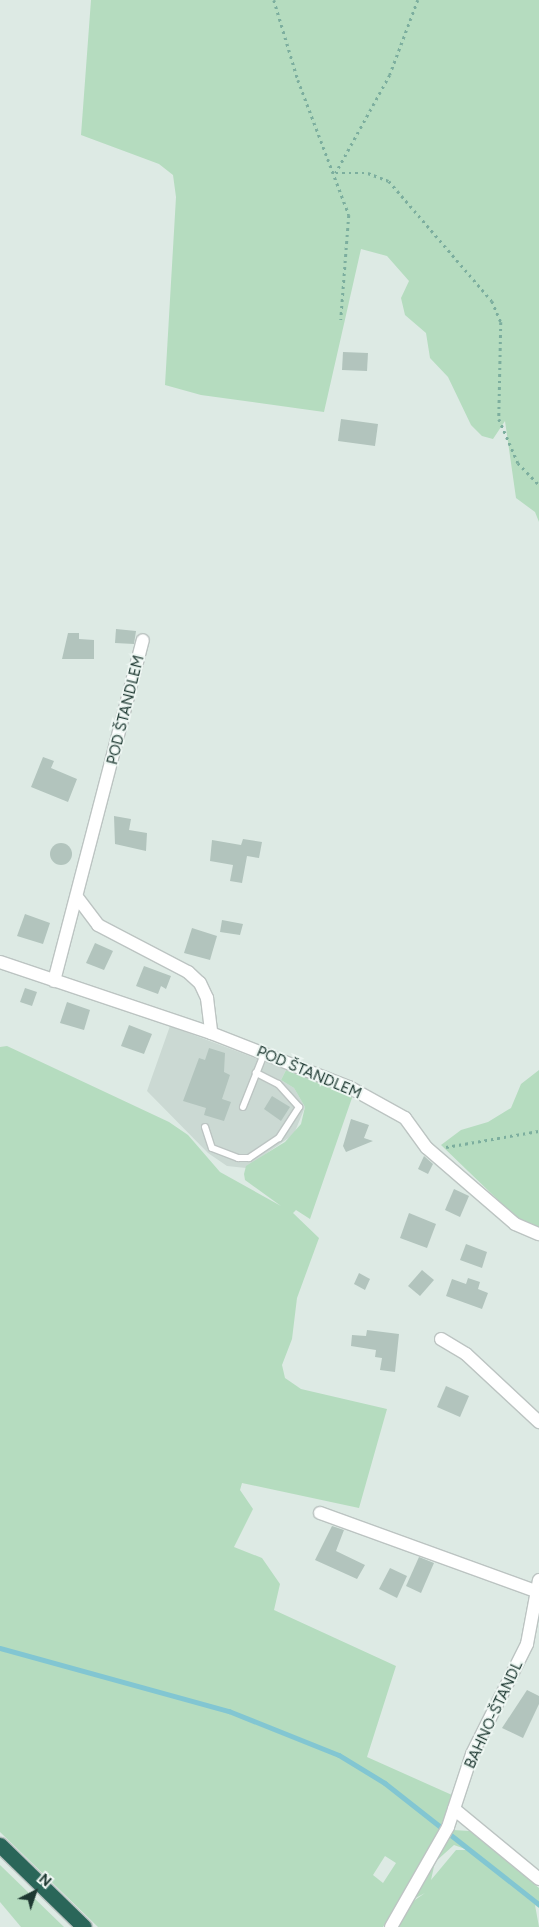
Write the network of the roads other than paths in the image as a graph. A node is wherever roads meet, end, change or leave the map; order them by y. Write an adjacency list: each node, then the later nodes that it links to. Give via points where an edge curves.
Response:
1 (143, 640): 2 (street, POD ŠTANDLEM)
2 (78, 897): 4 (street, POD ŠTANDLEM); 5 (street, via 98,925 200,983 207,998)
3 (0, 962): 4 (street, POD ŠTANDLEM)
4 (54, 981): 5 (street, POD ŠTANDLEM)
5 (211, 1033): 6 (street, POD ŠTANDLEM)
6 (264, 1054): 7 (lane); 10 (street, POD ŠTANDLEM, via 350,1087 405,1118 427,1148 515,1224)
7 (256, 1073): 8 (lane); 9 (lane, via 278,1084 299,1107 278,1138 249,1158 238,1158 212,1148)
8 (243, 1107)
9 (205, 1127)
10 (539, 1234)
11 (441, 1339): 12 (street, via 466,1354)
12 (539, 1422)
13 (320, 1513): 14 (street, BAHNO-ŠTANDL)
14 (537, 1585): 15 (street, BAHNO-ŠTANDL, via 527,1644 472,1754)
15 (454, 1809): 17 (street); 19 (street, BAHNO-ŠTANDL, via 446,1831)
16 (0, 1845): 18 (highway)
17 (539, 1879)
18 (84, 1927)
19 (391, 1927)

